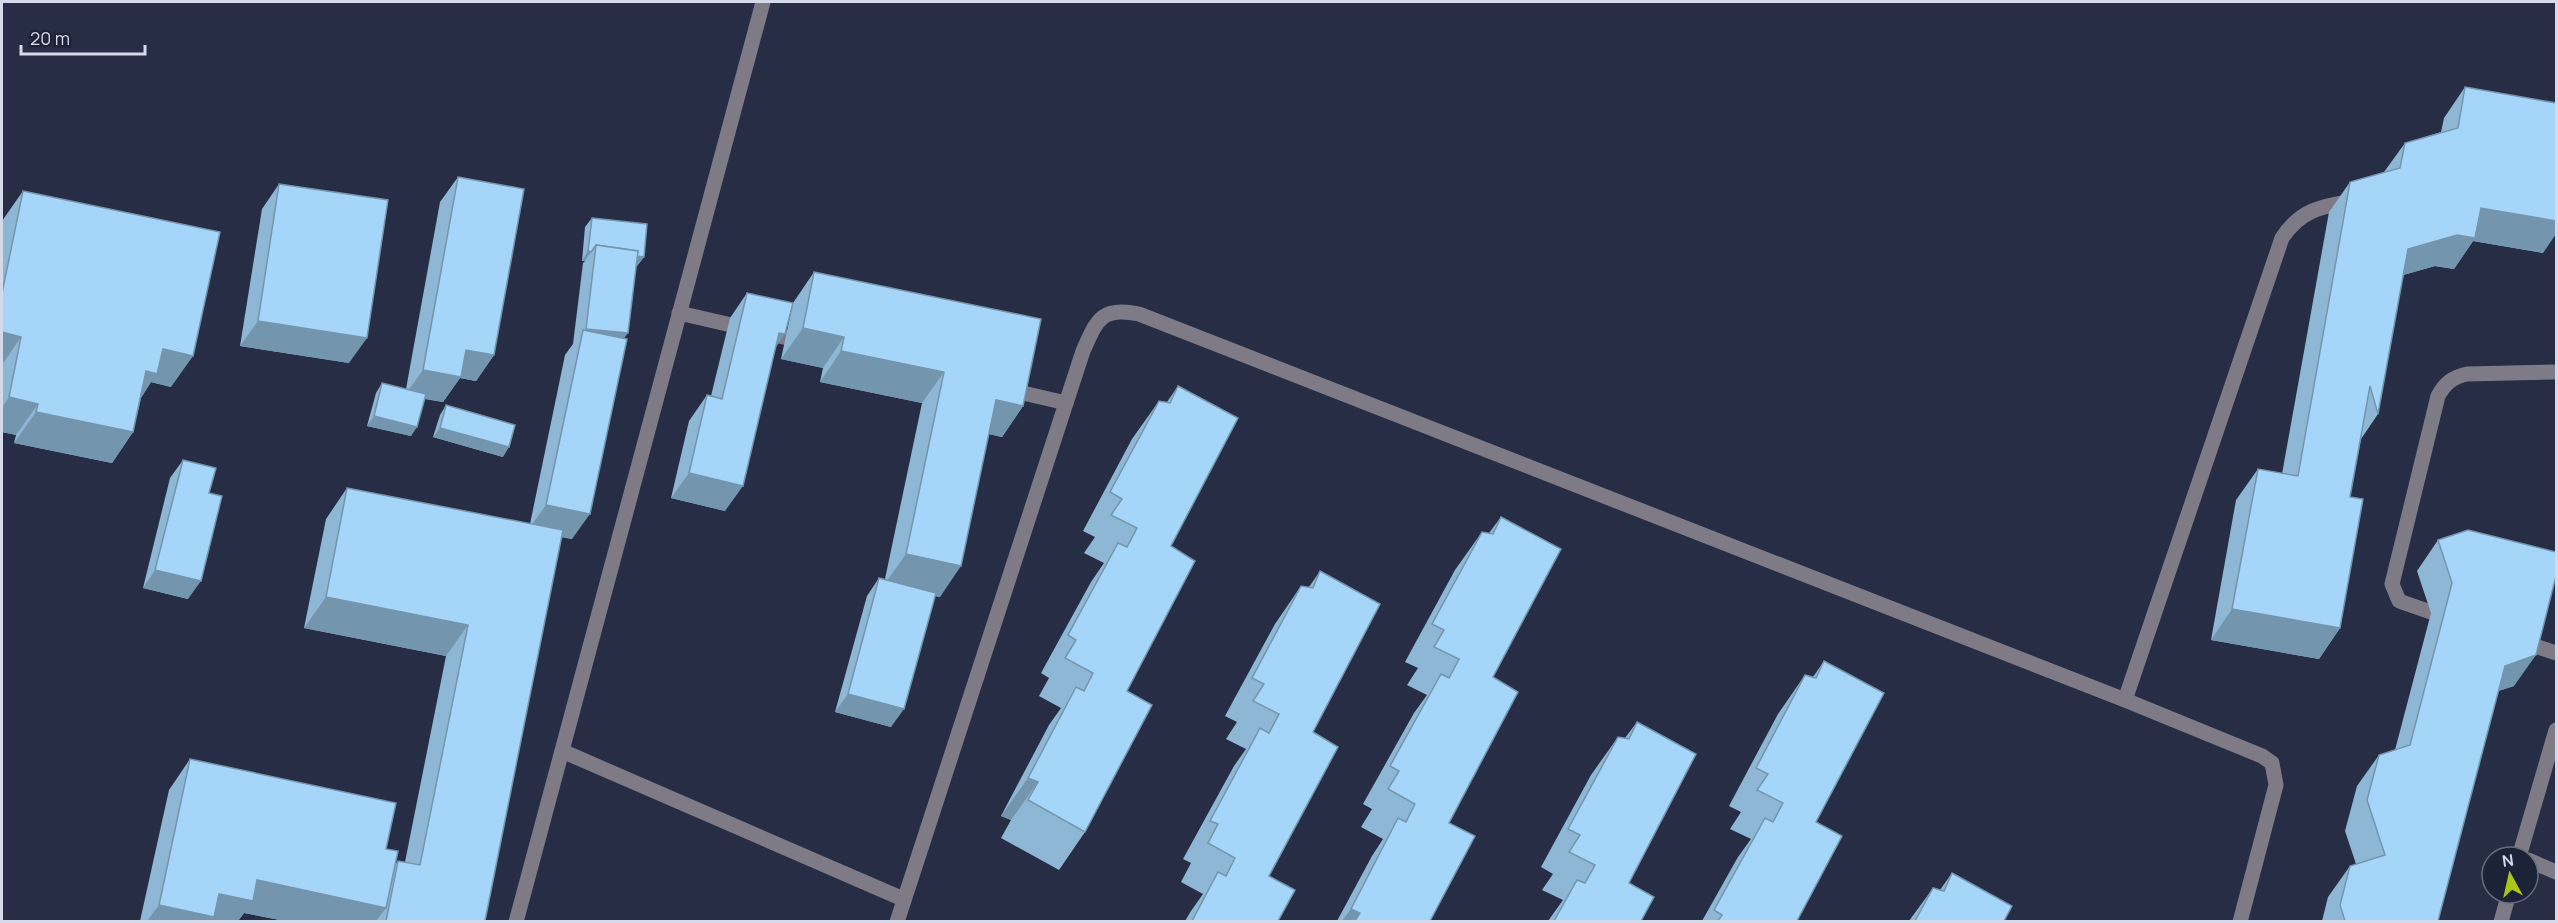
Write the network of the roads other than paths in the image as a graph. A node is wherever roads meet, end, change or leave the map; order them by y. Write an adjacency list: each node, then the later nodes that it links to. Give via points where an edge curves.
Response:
1 (763, 2): 3 (street)
2 (2369, 199): 11 (street, via 2316,209 2301,216 2282,238)
3 (679, 313): 4 (street); 13 (street)
4 (816, 345)
5 (2556, 372): 8 (street, via 2467,374 2448,382 2438,396 2392,584 2399,601)
6 (986, 385): 7 (street)
7 (1066, 403): 11 (street, via 1083,351 1099,319 1118,310 1139,314); 17 (street)
8 (2459, 622)
9 (2503, 636): 10 (street)
10 (2556, 653)
11 (2125, 699): 21 (street, via 2243,747 2272,763 2276,778 2274,794)
12 (2556, 730): 14 (street)
13 (562, 751): 17 (street); 19 (street)
14 (2525, 845)
15 (2540, 865): 16 (street)
16 (2556, 872)
17 (903, 899): 20 (street)
18 (2506, 905): 22 (street)
19 (516, 921)
20 (897, 921)
21 (2240, 921)
22 (2501, 921)

